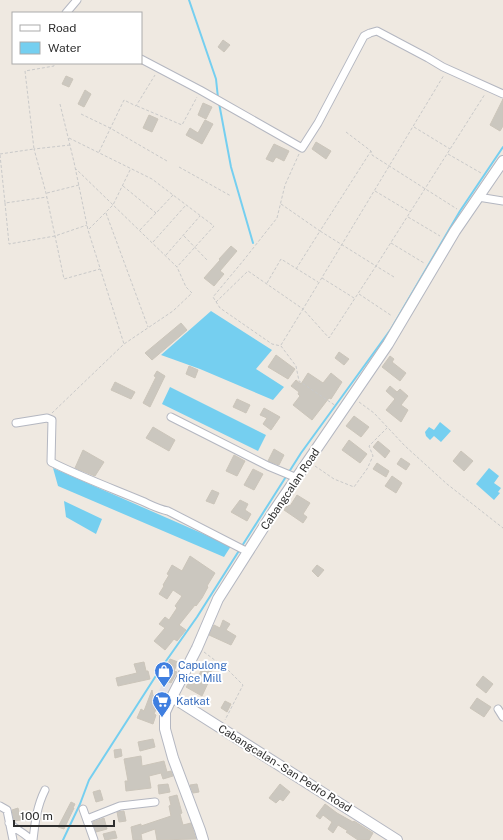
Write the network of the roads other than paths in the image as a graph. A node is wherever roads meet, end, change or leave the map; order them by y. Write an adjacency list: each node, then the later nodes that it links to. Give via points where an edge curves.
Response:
1 (77, 0): 2 (street)
2 (67, 12)
3 (142, 60): 4 (street, via 302,148 364,36 376,31 448,70)
4 (503, 94)
5 (503, 161): 6 (street, Cabangcalan Road)
6 (478, 197): 7 (street); 10 (street, Cabangcalan Road, via 352,398 308,461)
7 (503, 201)
8 (171, 417): 10 (street)
9 (16, 423): 11 (street, via 47,418 52,420 51,462 168,511)
10 (290, 475): 11 (street, Cabangcalan Road)
11 (243, 549): 12 (street, Cabangcalan Road)
12 (172, 696): 24 (street, Cabangcalan Road, via 165,712 165,729); 25 (street, Cabangcalan - San Pedro Road)
13 (498, 709): 14 (street)
14 (503, 717)
15 (45, 790): 22 (street, via 40,799)
16 (155, 802): 19 (street, via 120,806)
17 (0, 806): 20 (street, via 7,810)
18 (83, 809): 19 (street)
19 (87, 819): 23 (street)
20 (9, 822): 21 (street); 22 (street)
21 (13, 840)
22 (32, 840)
23 (94, 840)
24 (203, 840)
25 (397, 840)

